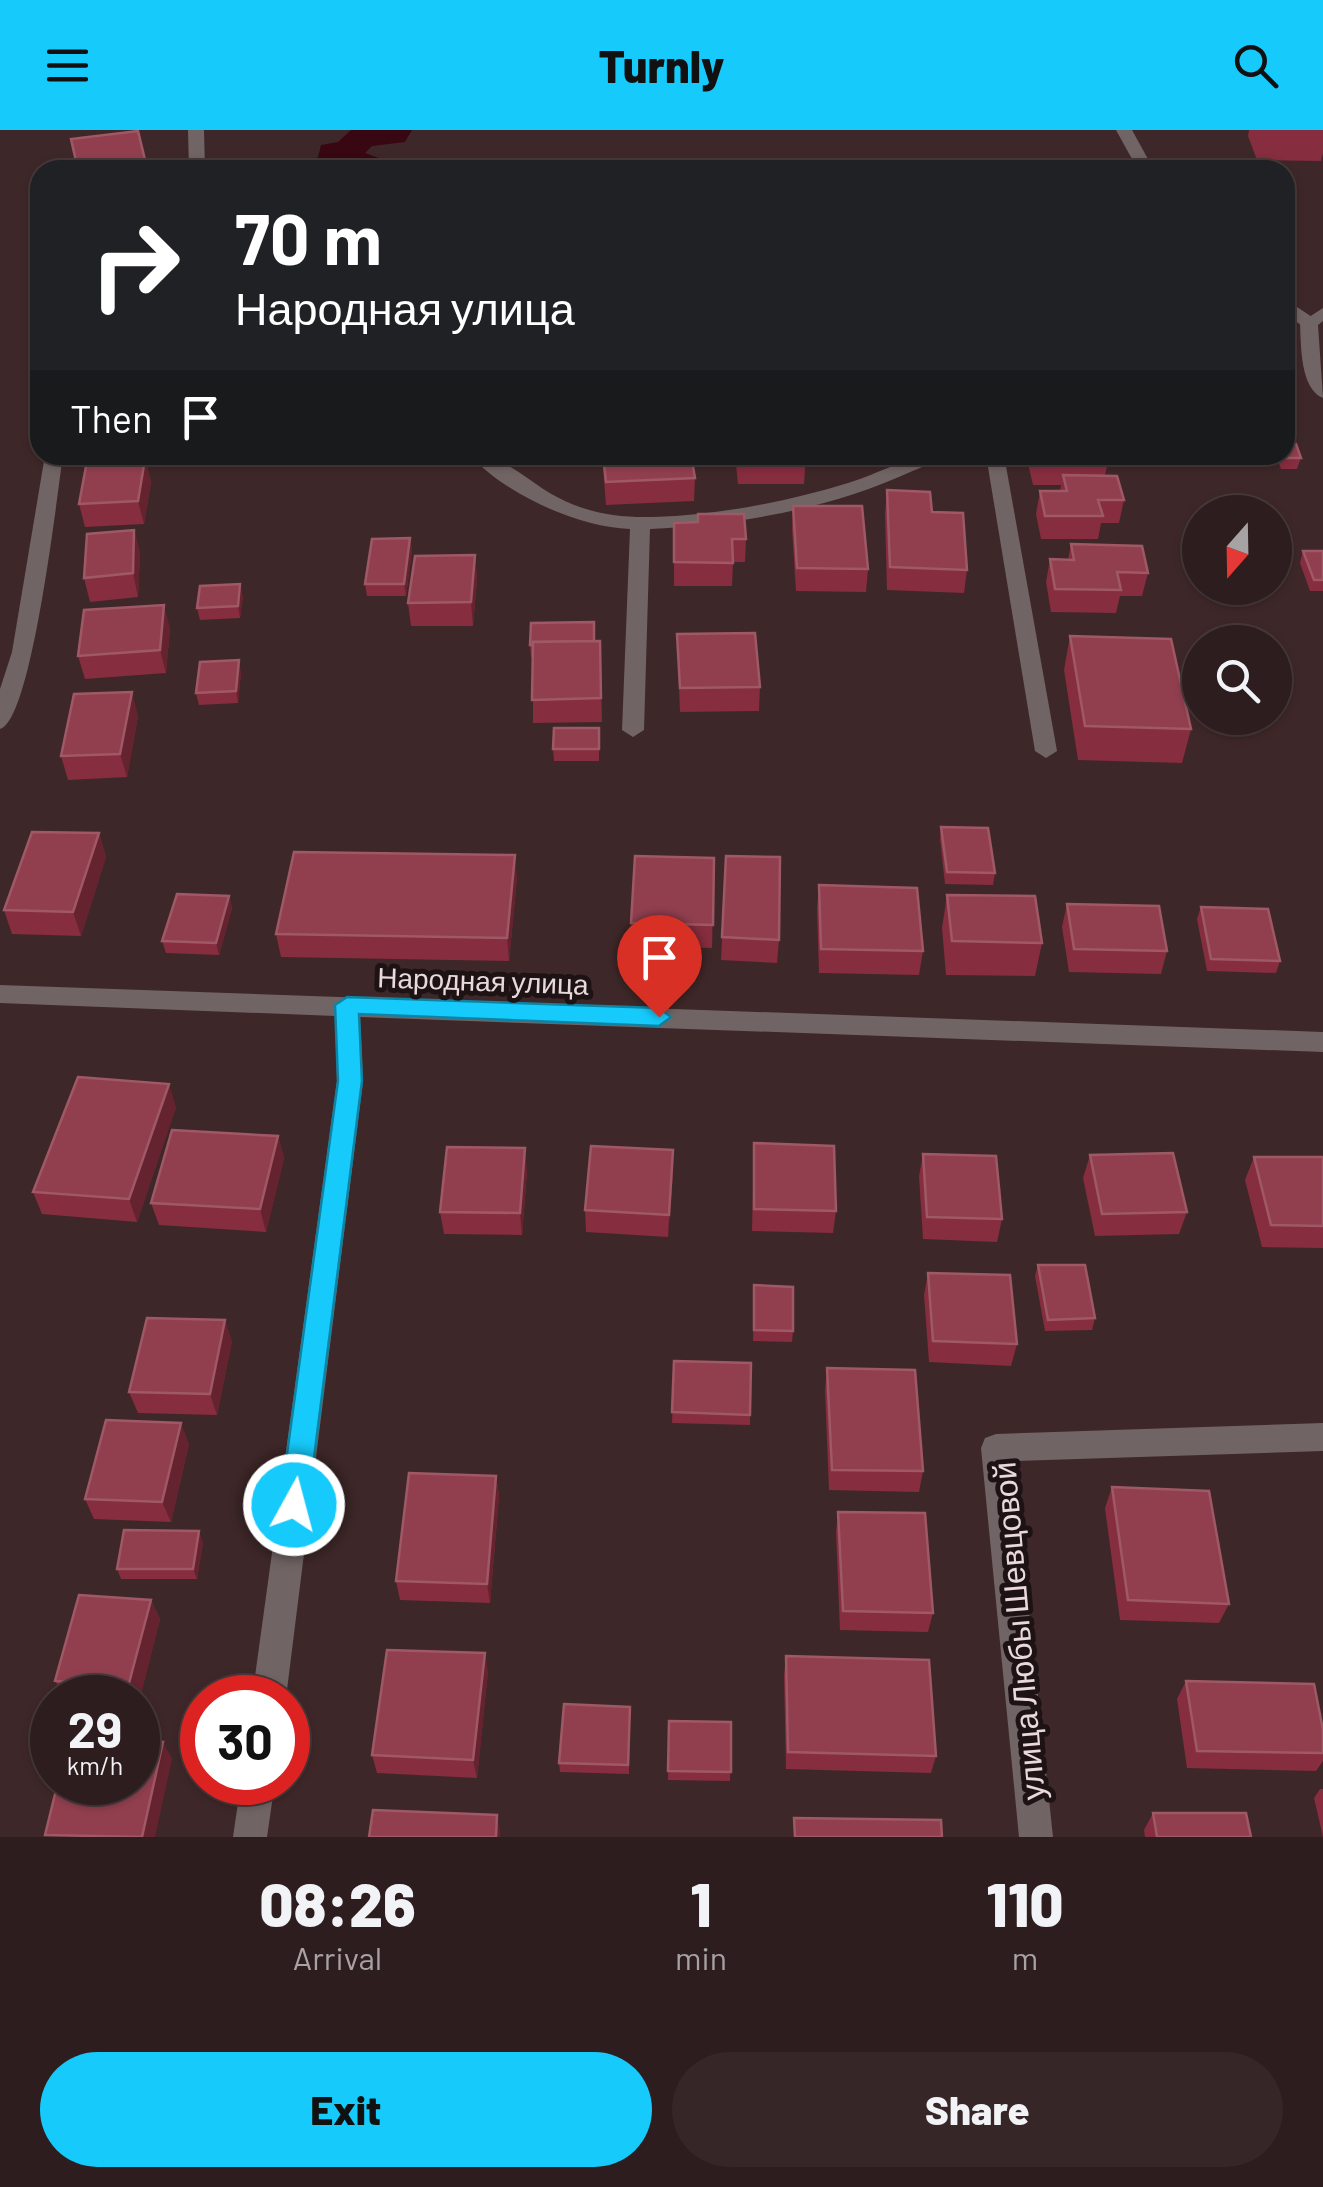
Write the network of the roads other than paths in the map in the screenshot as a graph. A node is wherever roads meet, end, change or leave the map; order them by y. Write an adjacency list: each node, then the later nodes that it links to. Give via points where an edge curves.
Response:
1 (196, 130): 3 (street)
2 (1124, 130): 4 (street)
3 (197, 160)
4 (1140, 160)
5 (1316, 318): 6 (street, via 1310,357)
6 (1323, 392)
7 (52, 465): 12 (street, via 23,652)
8 (494, 465): 11 (street, via 548,501 591,518)
9 (909, 465): 11 (street, via 856,487)
10 (997, 465): 14 (street)
11 (640, 526): 13 (street)
12 (0, 722)
13 (633, 730)
14 (1046, 750)
15 (0, 994): 16 (street, Народная улица)
16 (347, 1005): 17 (street, Народная улица); 19 (street, via 350,1081)
17 (1323, 1042)
18 (1323, 1438): 22 (street, улица Любы Шевцовой, via 996,1448)
19 (272, 1675)
20 (255, 1805): 21 (street)
21 (250, 1837)
22 (1036, 1837)

